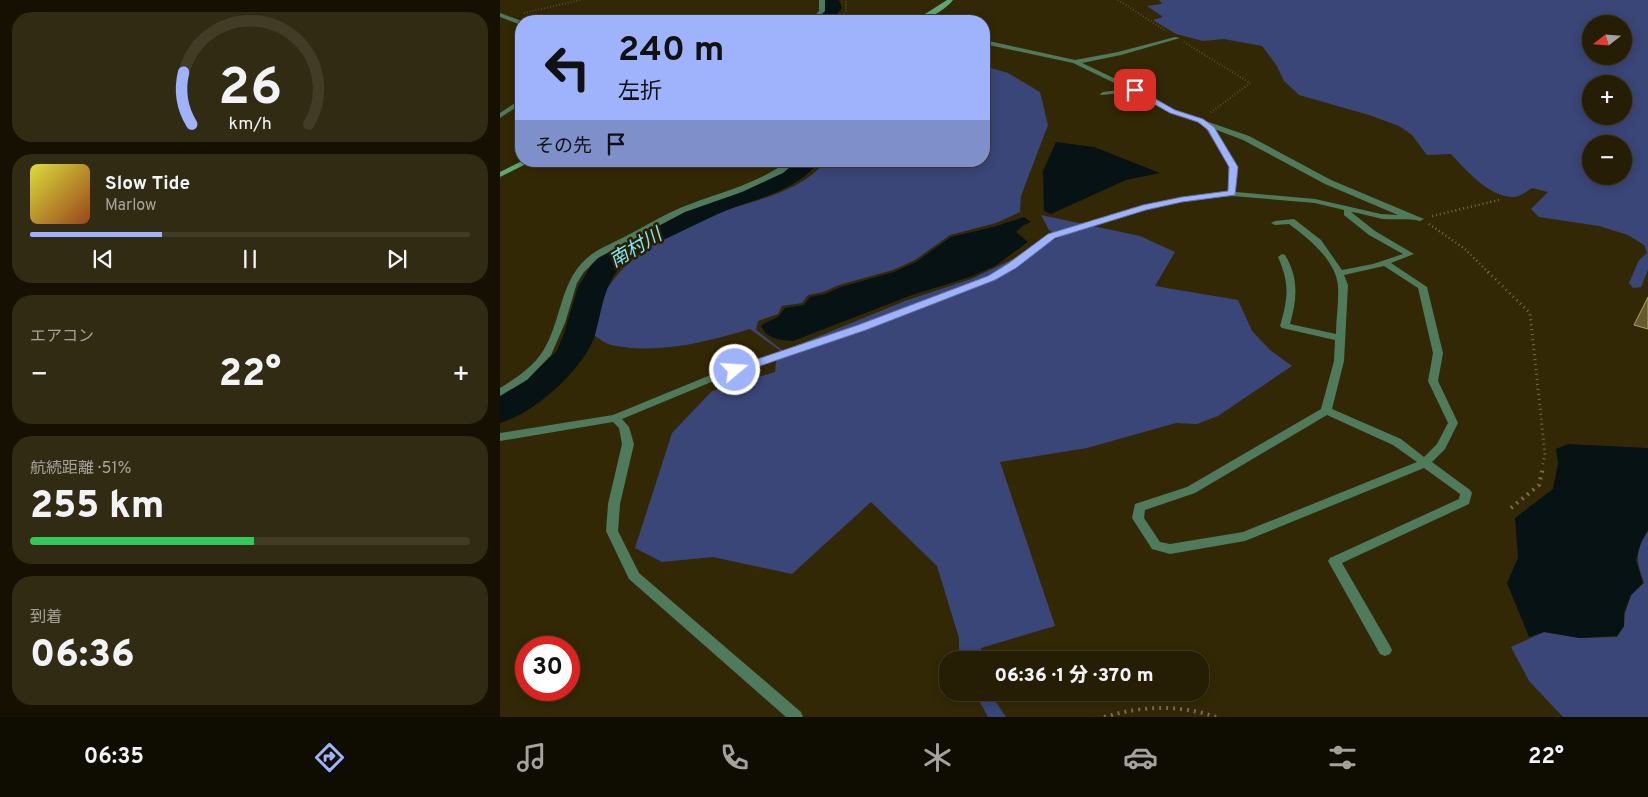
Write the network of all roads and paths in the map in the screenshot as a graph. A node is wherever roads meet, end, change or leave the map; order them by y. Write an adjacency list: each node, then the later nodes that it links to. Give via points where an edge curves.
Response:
1 (580, 0): 9 (path)
2 (822, 0): 6 (street, via 822,11)
3 (846, 0): 7 (path)
4 (950, 0): 8 (street)
5 (1118, 0): 11 (path)
6 (818, 15)
7 (844, 15)
8 (928, 15)
9 (503, 16): 10 (street)
10 (515, 21)
11 (1177, 38): 13 (street); 18 (path, via 1250,83)
12 (990, 43): 13 (street)
13 (1075, 62): 14 (street)
14 (1135, 90): 15 (street); 18 (street, via 1172,112)
15 (1103, 94)
16 (515, 105): 17 (street)
17 (500, 116)
18 (1200, 121): 22 (street, via 1211,129 1233,167); 25 (street, via 1246,138 1328,182)
19 (516, 167): 21 (street)
20 (785, 167): 32 (street, via 739,190 682,210 595,256 572,283 547,353 523,378)
21 (500, 175)
22 (1232, 194): 24 (street, via 1315,201); 34 (street, via 1182,199 1143,208 1052,236 992,278 862,328 717,376)
23 (1499, 200): 26 (path)
24 (1349, 208): 25 (street, via 1381,216); 29 (street, via 1347,213 1372,233 1410,254)
25 (1408, 216): 26 (street)
26 (1420, 219): 37 (path, via 1466,249 1530,313 1545,456 1539,486)
27 (1274, 223): 30 (street, via 1290,221 1318,242)
28 (1282, 257): 31 (street, via 1291,274 1293,298 1285,326)
29 (1385, 262): 30 (street); 36 (street, via 1422,287 1438,353 1433,381 1452,423 1441,446)
30 (1339, 274): 31 (street, via 1343,285)
31 (1340, 338): 33 (street, via 1339,361)
32 (500, 393)
33 (1326, 411): 36 (street, via 1396,442); 36 (street, via 1191,490 1139,507 1138,518 1156,546 1170,549 1245,536)
34 (615, 418): 35 (street); 39 (street, via 624,427 628,444 614,504 612,531 634,576)
35 (500, 437)
36 (1425, 463): 38 (street, via 1466,493 1464,502 1334,562)
37 (1511, 508)
38 (1385, 650)
39 (796, 717)
40 (1104, 717): 41 (path, via 1137,708 1176,708)
41 (1216, 717)

